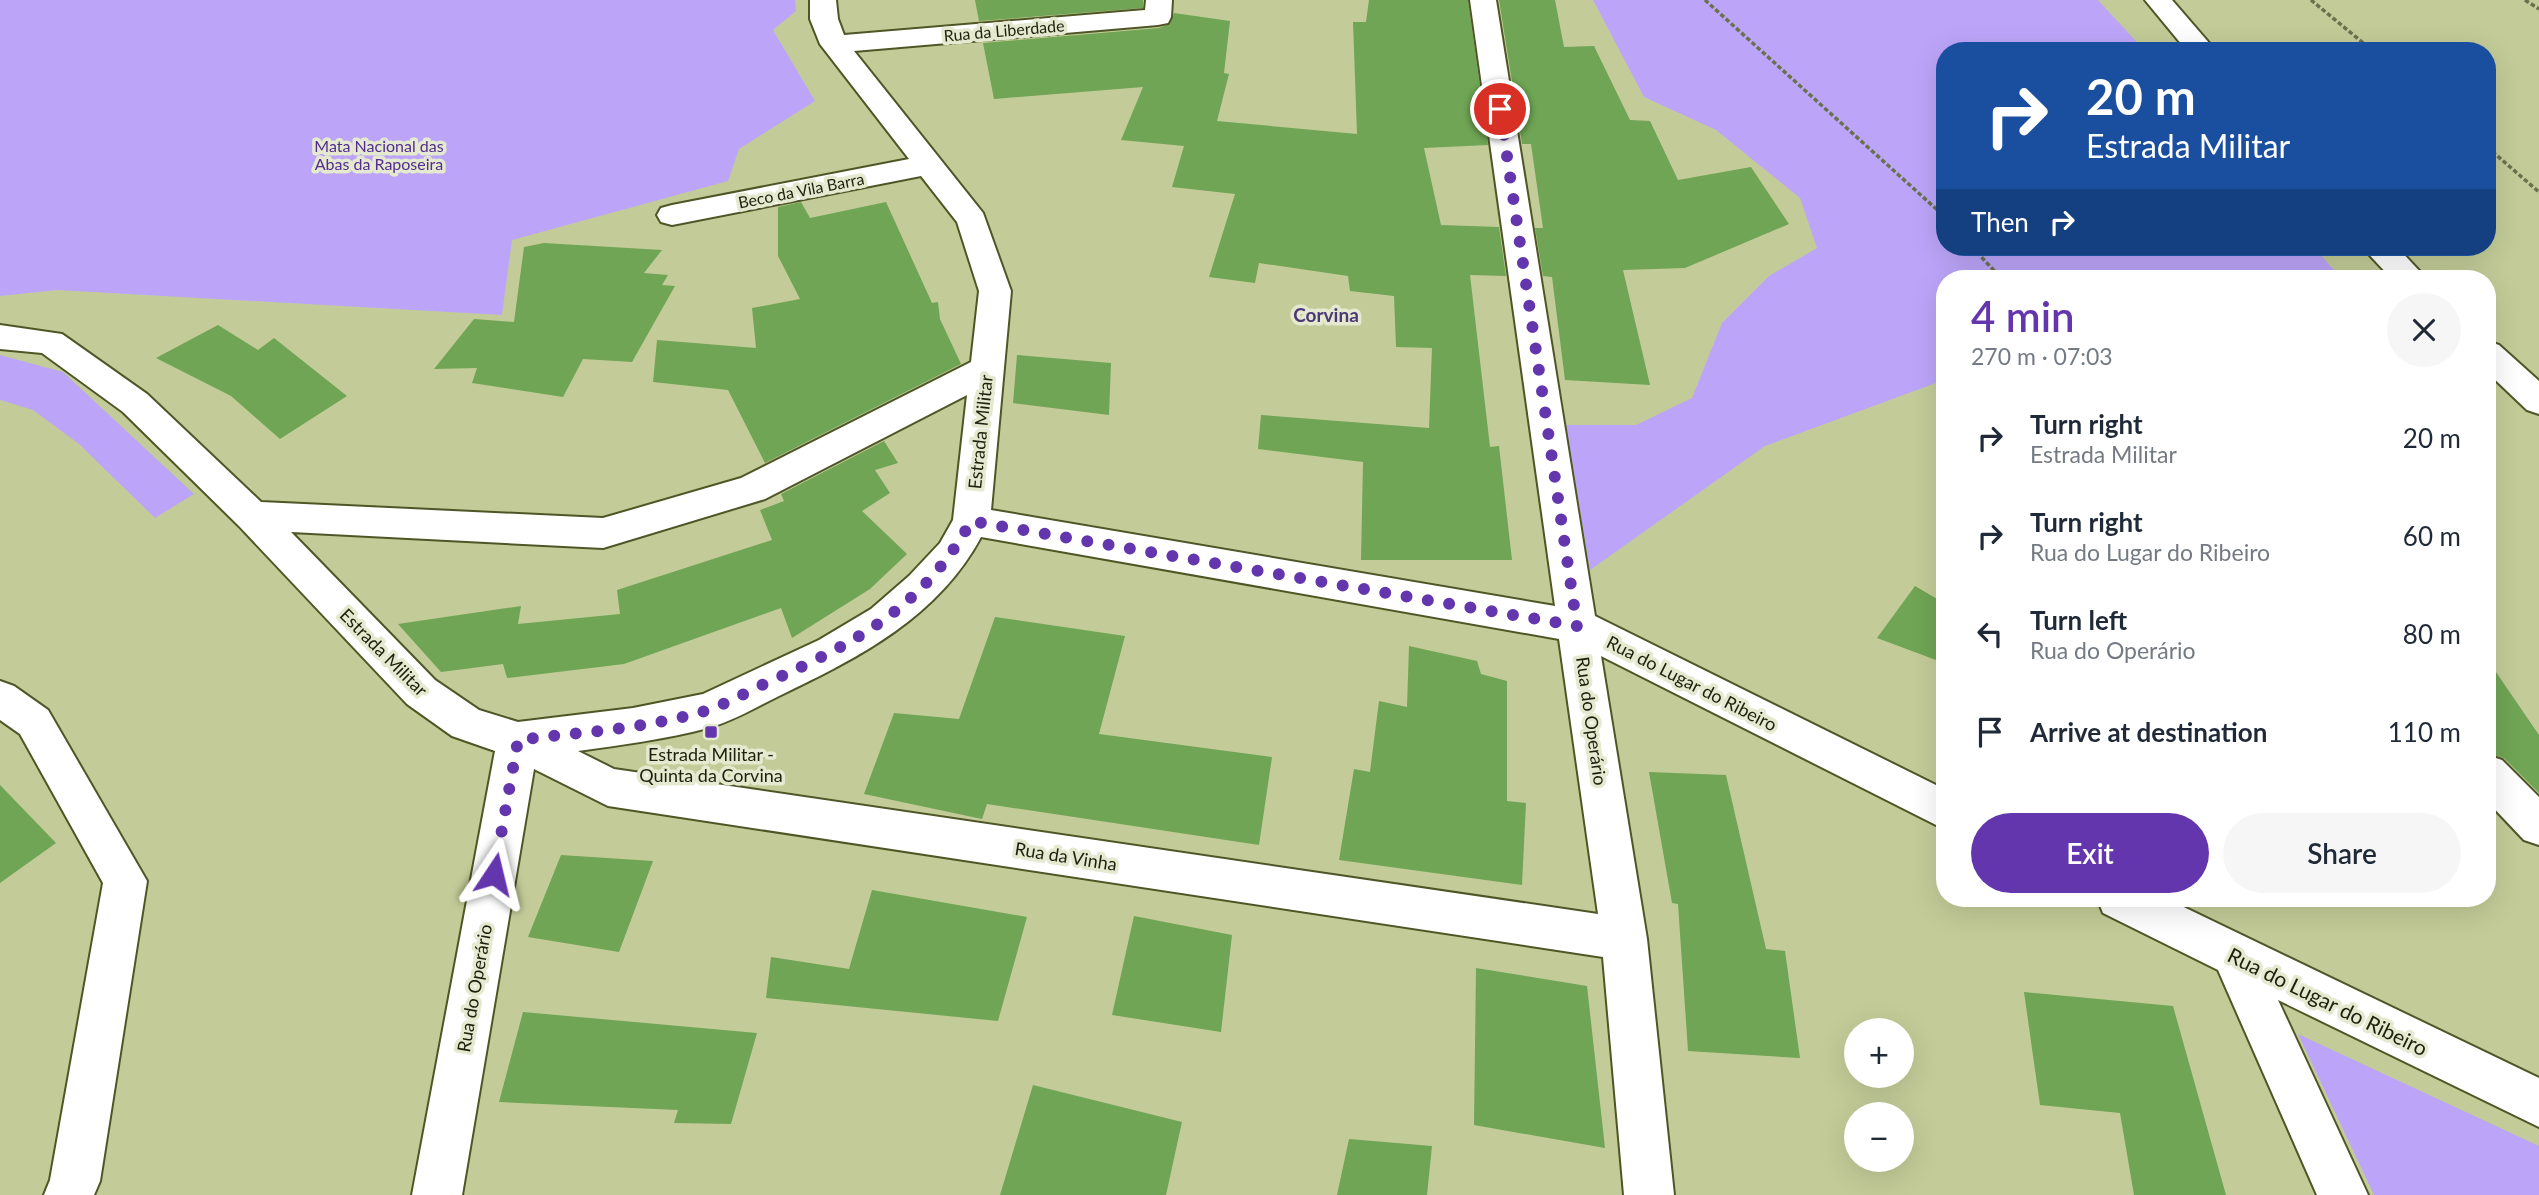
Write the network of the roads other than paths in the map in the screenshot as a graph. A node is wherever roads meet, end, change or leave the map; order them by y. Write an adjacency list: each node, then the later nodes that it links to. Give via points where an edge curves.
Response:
1 (823, 0): 6 (street, Estrada Militar, via 824,19)
2 (1159, 0): 6 (street, Rua da Liberdade, via 1157,17)
3 (1483, 0): 17 (street, Rua do Operário)
4 (2158, 0): 5 (street)
5 (2194, 42)
6 (834, 44): 7 (street, Estrada Militar)
7 (929, 165): 8 (street, Beco da Vila Barra); 13 (street, Estrada Militar, via 971,220 995,291)
8 (672, 215)
9 (2387, 256): 10 (street)
10 (2402, 270)
11 (0, 337): 15 (street, Estrada Militar, via 50,342 135,403)
12 (2496, 361): 14 (street)
13 (986, 369): 15 (street, via 752,489 603,533); 16 (street, Estrada Militar)
14 (2539, 401)
15 (252, 516): 19 (street, Estrada Militar, via 421,692 466,724)
16 (971, 521): 17 (street, Rua do Lugar do Ribeiro); 19 (street, Estrada Militar, via 953,554 923,587 885,620 833,652 709,710 633,726)
17 (1577, 626): 21 (street, Rua do Lugar do Ribeiro); 24 (street, Rua do Operário)
18 (0, 698): 27 (street, via 34,722 125,881)
19 (518, 740): 24 (street, Rua da Vinha, via 608,787); 28 (street, Rua do Operário)
20 (2496, 782): 22 (street)
21 (1936, 806)
22 (2539, 826)
23 (2137, 907): 25 (street, Rua do Lugar do Ribeiro)
24 (1624, 939): 29 (street, Rua do Operário)
25 (2235, 957): 26 (street, Rua do Lugar do Ribeiro); 30 (street)
26 (2539, 1103)
27 (69, 1195)
28 (437, 1195)
29 (1649, 1195)
30 (2343, 1195)

